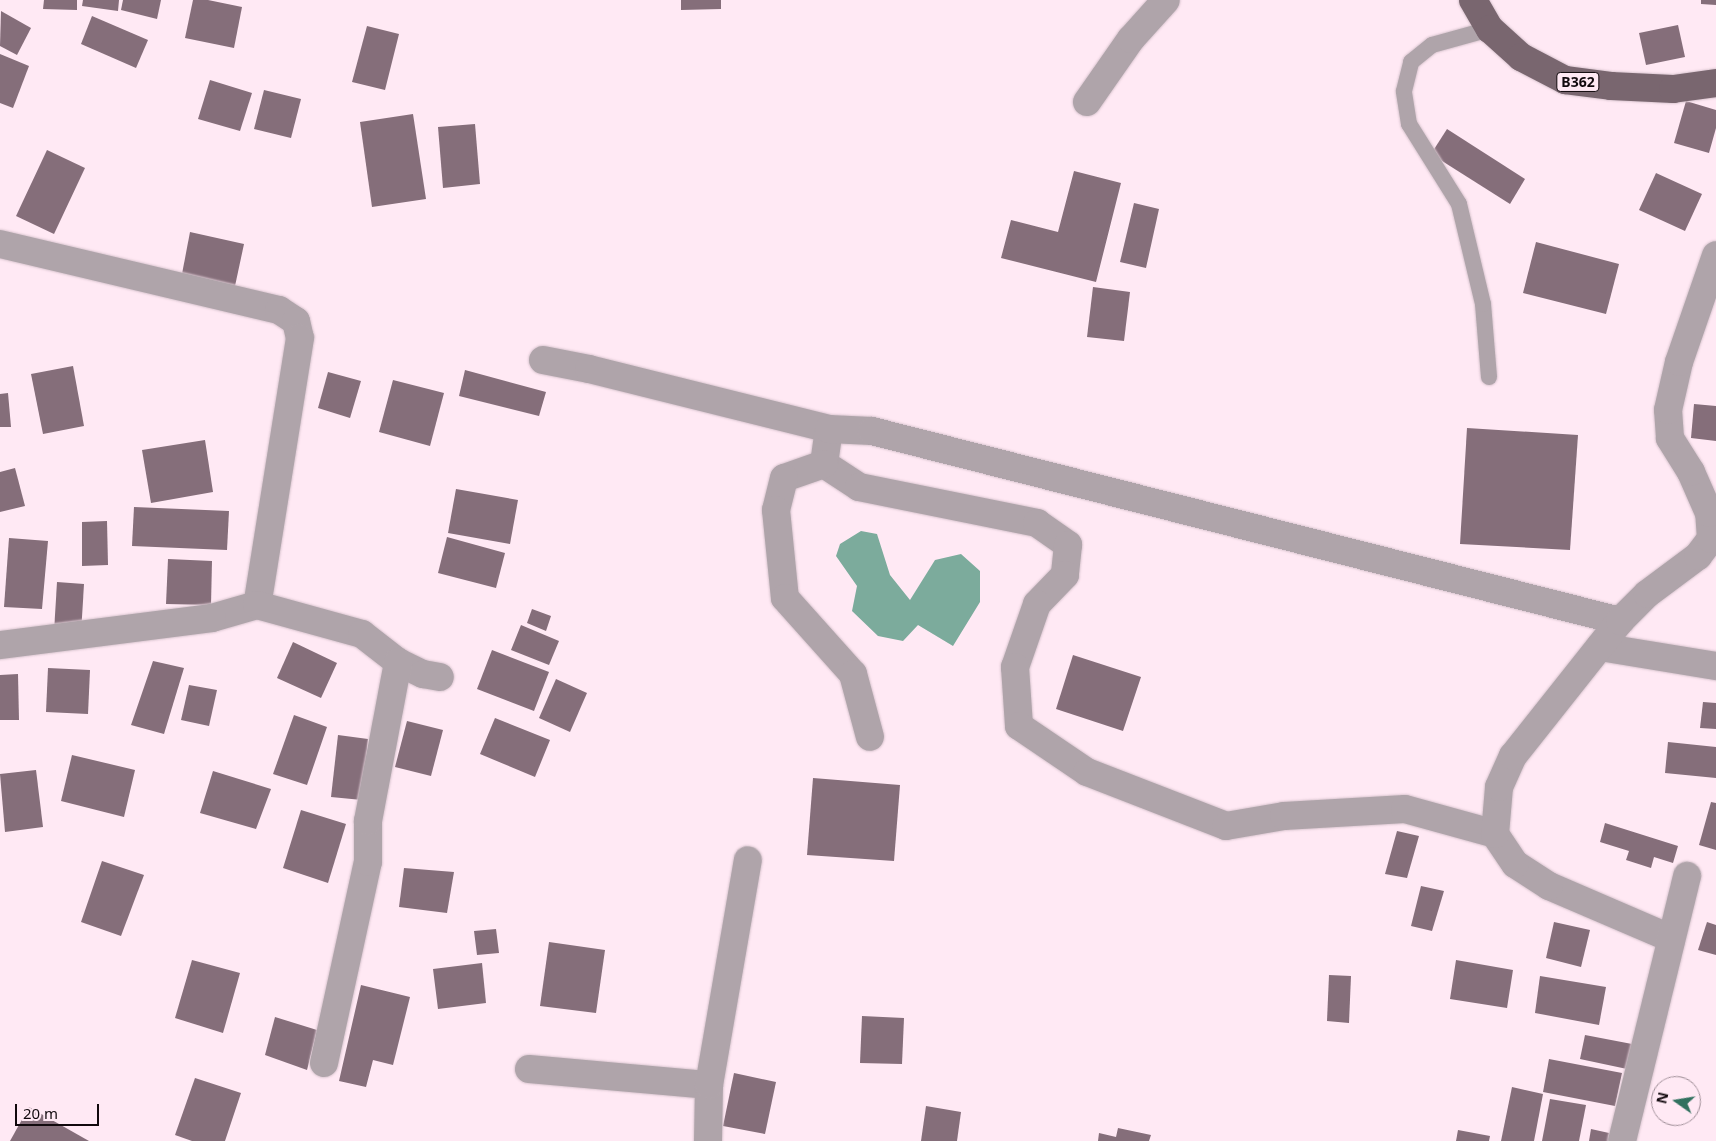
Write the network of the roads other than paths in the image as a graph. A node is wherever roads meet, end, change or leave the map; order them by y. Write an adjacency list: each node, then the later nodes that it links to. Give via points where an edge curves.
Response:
1 (1166, 0): 5 (street, via 1131,39)
2 (1472, 0): 3 (main road, B362)
3 (1490, 29): 4 (main road, B362, via 1521,57 1565,80 1673,89); 9 (lane, via 1432,45 1411,62 1404,91 1409,124 1459,204 1483,304)
4 (1716, 83)
5 (1087, 102)
6 (0, 244): 13 (street, via 279,310 296,321 300,338)
7 (1716, 255): 12 (street, via 1679,362 1668,410 1670,438 1691,472 1709,513)
8 (543, 360): 10 (street)
9 (1489, 377)
10 (829, 429): 11 (street); 14 (street, via 872,431)
11 (824, 464): 20 (street, via 784,478 776,510 785,598 852,674); 21 (street, via 859,487 1037,523 1068,545 1065,575 1037,604 1015,666 1018,726 1087,772 1226,826 1284,816 1405,809)
12 (1713, 539): 14 (street, via 1698,556 1647,594)
13 (257, 605): 15 (street, via 212,618); 17 (street, via 362,634)
14 (1620, 621): 16 (street)
15 (0, 645)
16 (1600, 647): 18 (street); 21 (street, via 1513,756 1499,787)
17 (398, 662): 19 (street, via 424,674); 25 (street, via 368,821 368,862)
18 (1716, 666)
19 (440, 677)
20 (870, 737)
21 (1495, 834): 24 (street, via 1515,864 1549,886)
22 (748, 860): 27 (street)
23 (1687, 876): 24 (street)
24 (1670, 938): 29 (street)
25 (324, 1064)
26 (529, 1069): 27 (street)
27 (709, 1085): 28 (street)
28 (708, 1141)
29 (1622, 1141)

